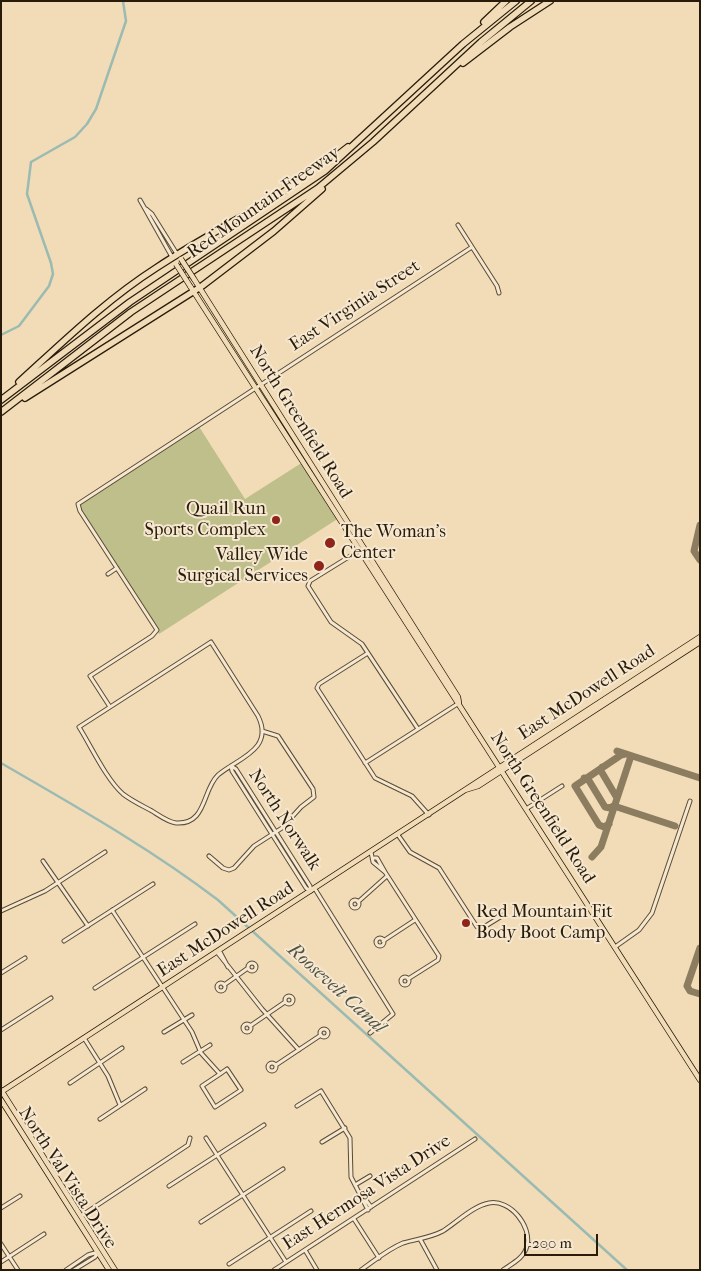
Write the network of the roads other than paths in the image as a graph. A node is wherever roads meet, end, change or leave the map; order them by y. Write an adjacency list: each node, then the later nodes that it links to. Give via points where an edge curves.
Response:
1 (506, 1): 5 (highway)
2 (516, 1): 5 (highway, Red Mountain Freeway)
3 (531, 1): 6 (highway, Red Mountain Freeway)
4 (550, 1): 6 (highway, via 495,37)
5 (463, 44): 7 (highway, Red Mountain Freeway)
6 (421, 98): 8 (highway, Red Mountain Freeway)
7 (368, 133): 13 (highway, via 306,178); 17 (highway, Red Mountain Freeway, via 325,171 106,319)
8 (348, 165): 14 (highway, via 274,230); 18 (highway, Red Mountain Freeway, via 297,204 132,312)
9 (140, 200): 10 (street, North Greenfield Road)
10 (145, 209): 13 (street, North Greenfield Road); 13 (street, North Greenfield Road, via 152,214)
11 (458, 225): 12 (street)
12 (472, 247): 15 (street); 16 (street, East Virginia Street)
13 (176, 258): 14 (main road, North Greenfield Road, bridge); 17 (highway, via 117,296)
14 (195, 287): 16 (main road, North Greenfield Road); 18 (highway)
15 (499, 293)
16 (257, 386): 19 (main road, North Greenfield Road); 20 (street, East Virginia Street, via 78,504)
17 (1, 399)
18 (1, 414)
19 (361, 549): 22 (main road, North Greenfield Road); 23 (main road, North Greenfield Road); 26 (street, via 310,581 308,586 330,622 357,639)
20 (118, 568): 21 (street); 29 (street, via 157,630 90,676)
21 (108, 574)
22 (397, 609): 23 (main road); 27 (main road, North Greenfield Road)
23 (412, 627): 27 (main road, North Greenfield Road)
24 (700, 636): 28 (main road, East McDowell Road)
25 (700, 642): 28 (main road, East McDowell Road)
26 (368, 653): 30 (street); 32 (street, via 318,685)
27 (459, 703): 30 (street); 34 (main road, North Greenfield Road)
28 (596, 706): 34 (main road, East McDowell Road)
29 (110, 707): 31 (street, via 210,642 258,716); 33 (street, via 79,727 123,794 168,820 184,822 198,814 215,778)
30 (418, 729): 32 (street)
31 (262, 731): 33 (street, via 253,751); 39 (street, via 278,736 314,792 313,798)
32 (365, 763): 38 (street, via 377,780 412,796)
33 (231, 766): 39 (street, North Norwalk)
34 (500, 768): 37 (main road, North Greenfield Road); 38 (main road, East McDowell Road)
35 (562, 786): 37 (street)
36 (690, 801): 58 (street, via 652,914 639,930)
37 (526, 809): 58 (main road, North Greenfield Road)
38 (429, 815): 40 (main road, East McDowell Road)
39 (274, 833): 43 (street, via 254,846 241,864 229,870); 48 (street, North Norwalk)
40 (398, 835): 42 (main road, East McDowell Road); 52 (street, via 410,852 439,868 480,928)
41 (105, 852): 46 (street)
42 (370, 852): 45 (street, via 373,862); 48 (main road, East McDowell Road)
43 (209, 856)
44 (43, 861): 46 (street)
45 (386, 874): 49 (street); 53 (street)
46 (59, 882): 51 (street); 55 (street)
47 (153, 884): 50 (street)
48 (313, 890): 59 (main road, East McDowell Road); 77 (street, North Norwalk, via 393,1014)
49 (358, 902)
50 (112, 910): 55 (street); 60 (street)
51 (1, 911)
52 (505, 914)
53 (415, 920): 57 (street); 65 (street, via 439,956 438,960)
54 (195, 924): 60 (street)
55 (88, 926): 56 (street)
56 (64, 941)
57 (383, 941)
58 (615, 947): 88 (main road, North Greenfield Road)
59 (218, 951): 64 (street); 67 (main road, East McDowell Road)
60 (143, 957): 67 (street); 68 (street)
61 (25, 958): 63 (street)
62 (248, 968): 64 (street)
63 (1, 973)
64 (236, 976): 66 (street); 71 (street)
65 (408, 979)
66 (224, 985)
67 (163, 987): 73 (street); 79 (main road, East McDowell Road)
68 (95, 988)
69 (51, 998): 75 (street)
70 (285, 1002): 71 (street)
71 (267, 1014): 74 (street); 82 (street)
72 (192, 1015): 73 (street)
73 (184, 1020): 76 (street); 83 (street)
74 (250, 1026)
75 (1, 1030)
76 (164, 1032)
77 (370, 1033)
78 (321, 1035): 82 (street)
79 (84, 1038): 85 (street); 91 (main road, East McDowell Road)
80 (210, 1045): 83 (street)
81 (122, 1048): 85 (street)
82 (299, 1050): 86 (street)
83 (200, 1051): 84 (street); 87 (street)
84 (183, 1062)
85 (100, 1063): 89 (street); 93 (street)
86 (276, 1065)
87 (220, 1074): 87 (street, via 227,1069 241,1090 215,1107 202,1086)
88 (700, 1080)
89 (70, 1083)
90 (145, 1089): 93 (street)
91 (1, 1091): 101 (main road, North Val Vista Drive)
92 (1, 1100): 101 (main road, North Val Vista Drive)
93 (120, 1105): 95 (street)
94 (298, 1106): 97 (street, via 321,1091)
95 (100, 1119)
96 (264, 1125): 103 (street)
97 (344, 1128): 102 (street); 106 (street, via 351,1143)
98 (190, 1138): 115 (street, North Val Vista Drive, via 188,1145)
99 (206, 1138): 103 (street)
100 (476, 1139): 113 (street, East Hermosa Vista Drive)
101 (31, 1142): 115 (main road, North Val Vista Drive)
102 (322, 1142)
103 (217, 1155): 109 (street); 110 (street)
104 (283, 1169): 110 (street)
105 (370, 1176): 108 (street)
106 (352, 1180): 107 (street); 108 (street)
107 (346, 1182)
108 (355, 1185): 113 (street)
109 (169, 1186)
110 (242, 1195): 117 (street); 119 (street)
111 (20, 1196): 112 (street)
112 (1, 1208)
113 (370, 1208): 116 (street, East Hermosa Vista Drive)
114 (311, 1211): 119 (street)
115 (78, 1217): 125 (main road, North Val Vista Drive)
116 (354, 1219): 124 (street, East Hermosa Vista Drive); 127 (street)
117 (200, 1222)
118 (44, 1234): 126 (street)
119 (270, 1237): 129 (street); 131 (street)
120 (420, 1239): 122 (street, via 443,1231 483,1205 494,1203 509,1207 515,1214 526,1230); 127 (street, via 402,1244); 140 (street)
121 (1, 1244): 126 (street)
122 (527, 1244): 123 (street); 141 (street, via 521,1257)
123 (547, 1247)
124 (305, 1250): 129 (street, East Hermosa Vista Drive); 138 (street)
125 (100, 1251): 130 (main road, North Val Vista Drive); 133 (street); 134 (street)
126 (9, 1256): 128 (street); 132 (street)
127 (379, 1258): 139 (street)
128 (1, 1262)
129 (286, 1262): 137 (street, East Hermosa Vista Drive)
130 (108, 1263): 135 (main road, North Val Vista Drive); 136 (main road, North Val Vista Drive)
131 (229, 1264)
132 (18, 1270)
133 (66, 1270)
134 (74, 1270)
135 (109, 1270)
136 (115, 1270)
137 (274, 1270)
138 (318, 1270)
139 (361, 1270)
140 (437, 1270)
141 (503, 1270)

